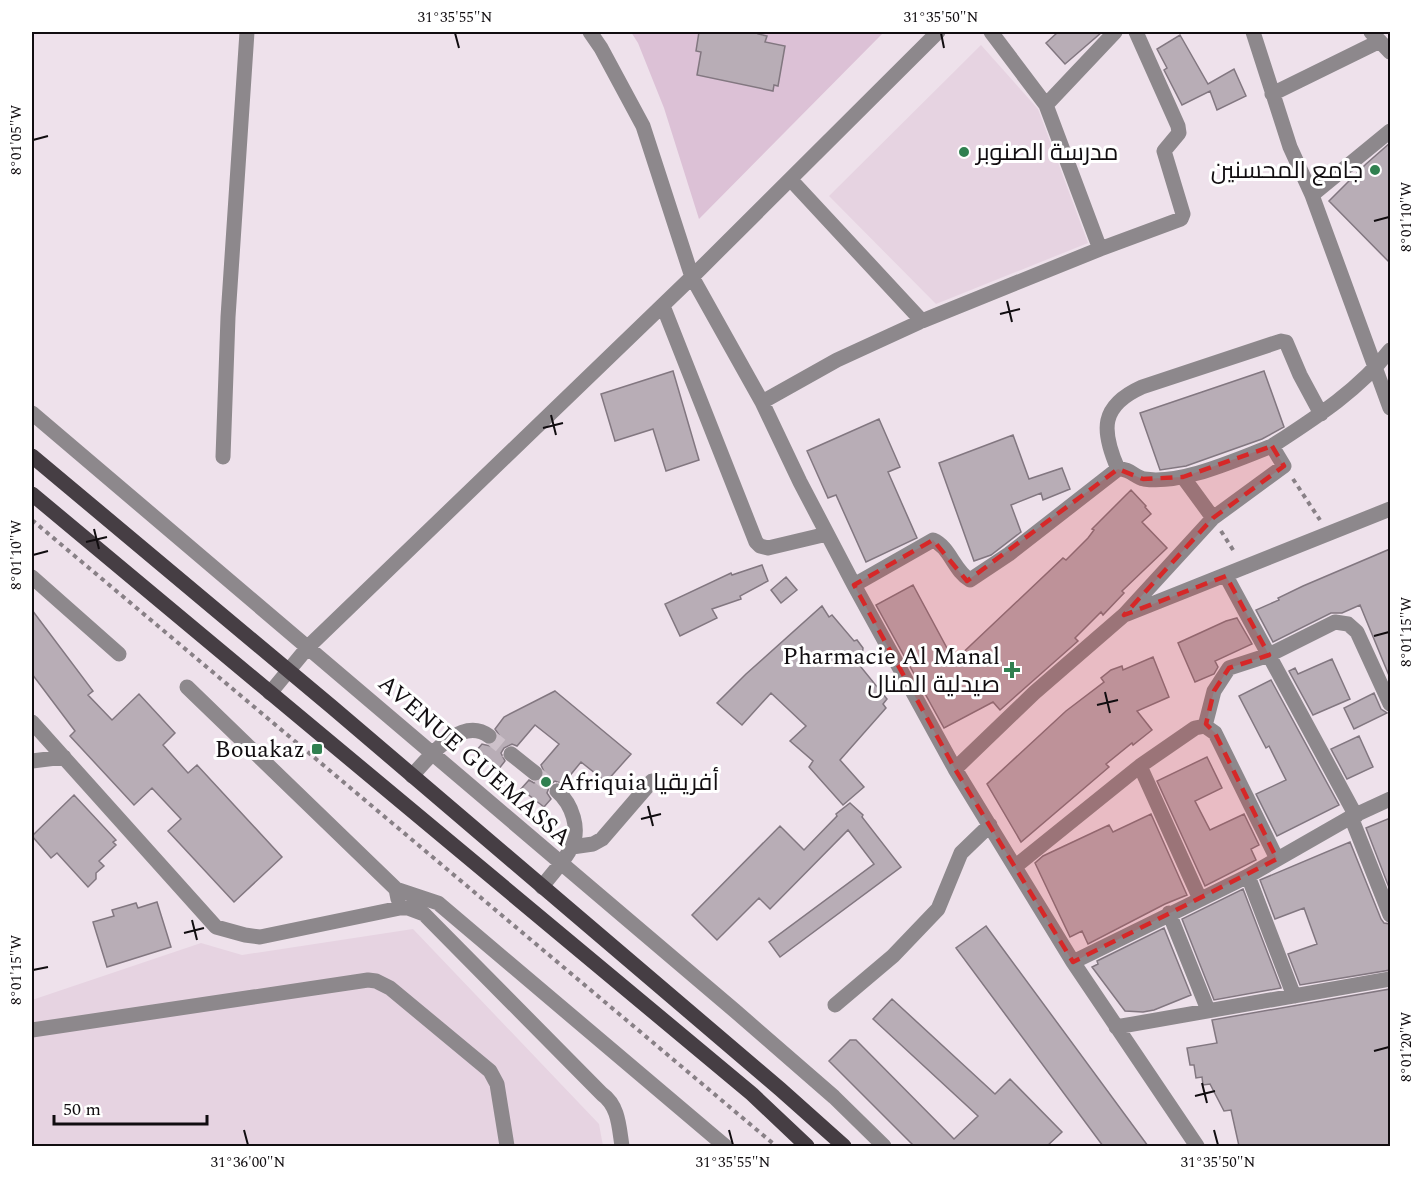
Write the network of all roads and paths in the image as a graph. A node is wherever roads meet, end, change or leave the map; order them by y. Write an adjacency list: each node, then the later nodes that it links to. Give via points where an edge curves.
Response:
1 (247, 32): 26 (street)
2 (590, 32): 15 (street, via 643,126)
3 (938, 32): 12 (street)
4 (991, 32): 10 (street)
5 (1115, 32): 10 (street)
6 (1136, 32): 14 (street, via 1178,126 1179,133 1164,151 1183,217)
7 (1252, 32): 9 (street)
8 (1381, 42): 9 (street)
9 (1272, 94): 13 (street)
10 (1046, 105): 14 (street)
11 (1390, 131): 13 (street)
12 (791, 180): 15 (street); 17 (street)
13 (1312, 195): 19 (street)
14 (1100, 249): 17 (street)
15 (692, 277): 16 (street); 20 (street)
16 (663, 306): 34 (street, via 756,542 768,548); 41 (street)
17 (922, 321): 20 (street, via 837,360)
18 (1390, 350): 19 (street)
19 (1375, 369): 21 (street); 23 (street)
20 (762, 402): 34 (street)
21 (1390, 408)
22 (32, 413): 41 (street, AVENUE GUEMASSA)
23 (1321, 414): 24 (street); 28 (street, via 1286,342 1276,342 1128,394 1110,412 1107,423 1110,451)
24 (1272, 446): 27 (street); 29 (street)
25 (32, 456): 44 (main road)
26 (223, 457)
27 (1284, 466): 32 (street); 35 (path)
28 (1118, 469): 29 (street, via 1143,479); 39 (street, via 1010,554 970,580 940,543 933,540)
29 (1183, 477): 32 (street)
30 (32, 494): 46 (main road)
31 (1390, 509): 35 (street)
32 (1213, 518): 36 (path); 40 (street)
33 (32, 520): 85 (path)
34 (827, 534): 39 (street)
35 (1328, 534): 36 (street)
36 (1244, 567): 37 (street)
37 (1226, 576): 40 (street); 43 (street)
38 (32, 577): 42 (street)
39 (854, 585): 56 (street)
40 (1124, 615): 56 (street)
41 (308, 647): 44 (street); 51 (street, AVENUE GUEMASSA)
42 (119, 654)
43 (1269, 654): 47 (street, via 1335,622 1348,624 1357,632); 49 (street, via 1229,668 1214,691); 62 (street)
44 (288, 671): 46 (street); 58 (main road)
45 (187, 687): 70 (street)
46 (270, 693): 86 (main road, via 752,1094)
47 (1390, 704)
48 (32, 722): 53 (street)
49 (1206, 726): 55 (street, via 1195,728); 65 (street, via 1215,732)
50 (489, 736): 51 (street, via 477,730 465,732 444,741)
51 (432, 753): 58 (street); 66 (street, AVENUE GUEMASSA)
52 (511, 754): 57 (street)
53 (64, 757): 54 (street); 72 (street, via 216,927 260,937)
54 (32, 761)
55 (1140, 766): 67 (street); 71 (street)
56 (955, 769): 63 (street)
57 (535, 773)
58 (412, 776): 69 (main road)
59 (652, 781): 64 (street, via 602,839)
60 (557, 791): 64 (street, via 572,813)
61 (1390, 799): 62 (street)
62 (1353, 816): 65 (street); 74 (street)
63 (990, 825): 67 (street); 78 (street, via 961,853 938,909 893,956)
64 (572, 848): 66 (street)
65 (1277, 859): 68 (street)
66 (560, 862): 69 (street); 88 (street, AVENUE GUEMASSA, via 834,1097)
67 (1016, 866): 75 (street)
68 (1248, 876): 71 (street); 77 (street)
69 (542, 887): 87 (main road)
70 (396, 889): 72 (street); 84 (street, via 438,903)
71 (1200, 899): 73 (street)
72 (400, 908): 83 (street, via 416,910 431,919 609,1099 617,1116)
73 (1169, 914): 75 (street); 79 (street)
74 (1390, 915)
75 (1073, 962): 80 (street)
76 (1390, 979): 77 (street)
77 (1294, 996): 79 (street)
78 (835, 1005)
79 (1208, 1010): 80 (street)
80 (1116, 1027): 89 (street)
81 (32, 1030): 82 (street, via 376,981 390,988 490,1071 497,1084)
82 (507, 1146)
83 (622, 1146)
84 (725, 1146)
85 (776, 1146)
86 (807, 1146)
87 (844, 1146)
88 (884, 1146)
89 (1197, 1146)

